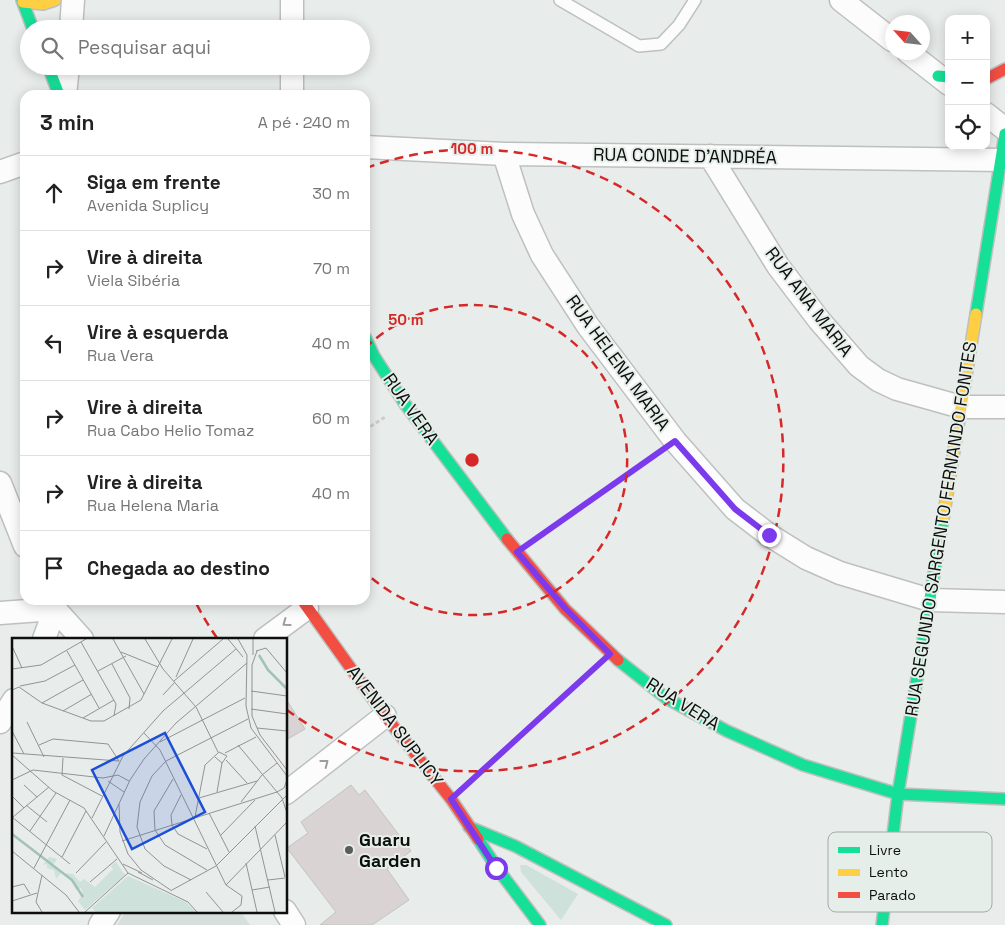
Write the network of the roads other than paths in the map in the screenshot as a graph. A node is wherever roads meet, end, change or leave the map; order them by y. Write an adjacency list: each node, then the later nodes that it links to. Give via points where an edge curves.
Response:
1 (55, 0): 7 (street, via 38,4)
2 (73, 0): 9 (street)
3 (292, 0): 10 (street)
4 (560, 0): 5 (lane, via 639,46 661,44 679,25)
5 (695, 0)
6 (841, 0): 11 (street)
7 (22, 1): 8 (street)
8 (29, 20)
9 (72, 20)
10 (292, 20)
11 (885, 35)
12 (919, 60): 18 (street)
13 (1005, 69): 17 (street)
14 (51, 75): 19 (street)
15 (67, 75): 20 (street)
16 (292, 75): 21 (street)
17 (990, 77)
18 (945, 79)
19 (57, 90)
20 (66, 90)
21 (292, 90)
22 (990, 117): 23 (street)
23 (1005, 128)
24 (1005, 134): 28 (street, RUA SEGUNDO SARGENTO FERNANDO FONTES)
25 (370, 147): 26 (street, RUA CONDE D'ANDRÉA)
26 (504, 154): 27 (street, RUA CONDE D'ANDRÉA); 36 (street, RUA HELENA MARIA, via 523,214 542,255 588,326 675,441 735,509 806,558 840,573)
27 (710, 156): 28 (street, RUA CONDE D'ANDRÉA); 32 (street, RUA ANA MARIA, via 778,266 859,366 896,389)
28 (1004, 160): 32 (street, RUA SEGUNDO SARGENTO FERNANDO FONTES)
29 (20, 165): 30 (street)
30 (0, 172)
31 (370, 348): 49 (street, RUA VERA, via 405,404 517,552 610,654 666,698 727,731 803,765)
32 (961, 407): 33 (street, RUA ANA MARIA); 36 (street, RUA SEGUNDO SARGENTO FERNANDO FONTES)
33 (1005, 407)
34 (0, 483): 35 (street)
35 (20, 533)
36 (930, 600): 37 (street, RUA HELENA MARIA); 49 (street, RUA SEGUNDO SARGENTO FERNANDO FONTES)
37 (1005, 602)
38 (53, 605): 41 (street); 42 (street); 43 (street)
39 (304, 605): 44 (street, one-way to 44)
40 (306, 605): 46 (street, AVENIDA SUPLICY)
41 (0, 613)
42 (44, 638)
43 (81, 638)
44 (266, 638)
45 (12, 703): 47 (street)
46 (385, 716): 48 (street, one-way to 46); 51 (street, AVENIDA SUPLICY, via 451,799)
47 (0, 722)
48 (288, 790)
49 (898, 794): 50 (street, RUA VERA); 52 (street, RUA SEGUNDO SARGENTO FERNANDO FONTES)
50 (1005, 799)
51 (469, 827): 58 (street, AVENIDA SUPLICY); 59 (street, via 515,846)
52 (893, 832)
53 (108, 912): 56 (street)
54 (286, 912): 57 (street)
55 (884, 912): 60 (street, RUA SEGUNDO SARGENTO FERNANDO FONTES)
56 (100, 925)
57 (294, 925)
58 (540, 925)
59 (666, 925)
60 (882, 925)

